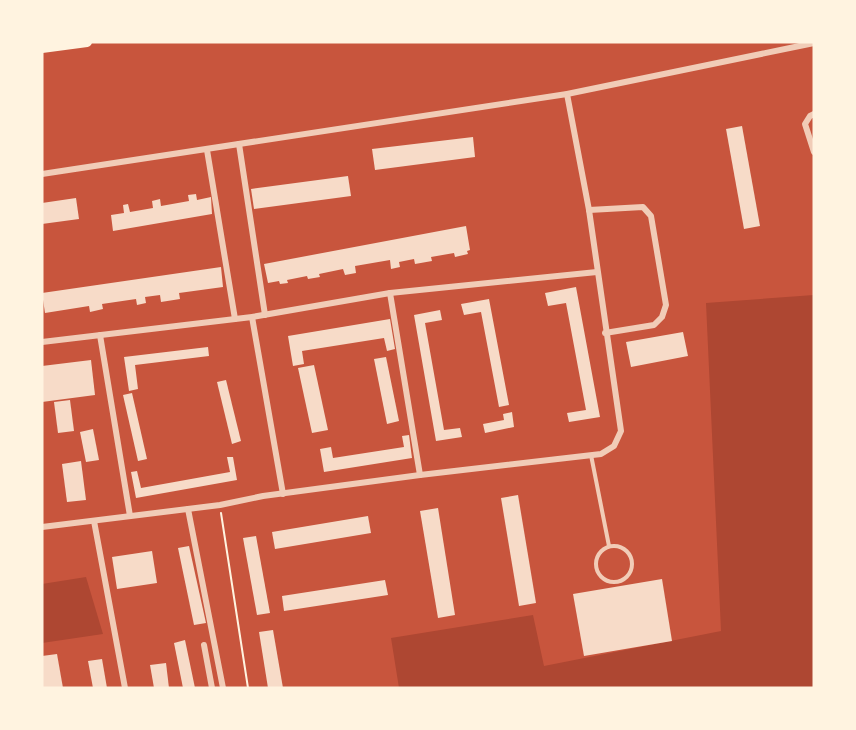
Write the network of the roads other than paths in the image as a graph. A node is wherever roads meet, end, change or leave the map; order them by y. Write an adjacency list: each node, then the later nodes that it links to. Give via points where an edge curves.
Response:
1 (87, 42): 3 (main road)
2 (814, 44): 4 (street)
3 (42, 48)
4 (567, 94): 6 (street); 10 (street)
5 (814, 114): 8 (street, via 805,124)
6 (239, 144): 7 (street); 13 (street)
7 (207, 150): 9 (street); 15 (street)
8 (814, 152)
9 (42, 174)
10 (589, 210): 11 (street); 16 (street, via 644,207 651,216 666,305 654,325)
11 (597, 272): 12 (street); 16 (street)
12 (390, 293): 13 (street); 20 (street)
13 (265, 315): 14 (street)
14 (252, 317): 15 (street); 21 (street)
15 (235, 319): 17 (street)
16 (605, 333): 19 (street, via 621,431 614,446)
17 (100, 335): 18 (street); 23 (street)
18 (42, 342)
19 (591, 455): 20 (street); 26 (lane)
20 (420, 475): 21 (street)
21 (283, 494): 22 (street)
22 (188, 509): 23 (street); 28 (street)
23 (130, 516): 24 (street)
24 (94, 521): 25 (street); 30 (street)
25 (42, 527)
26 (609, 546): 26 (lane, via 626,550 632,561 630,574 620,582 607,582 596,569 596,557)
27 (204, 645): 29 (street)
28 (217, 657): 29 (street); 32 (street)
29 (207, 659): 31 (street)
30 (125, 688)
31 (212, 688)
32 (223, 688)

